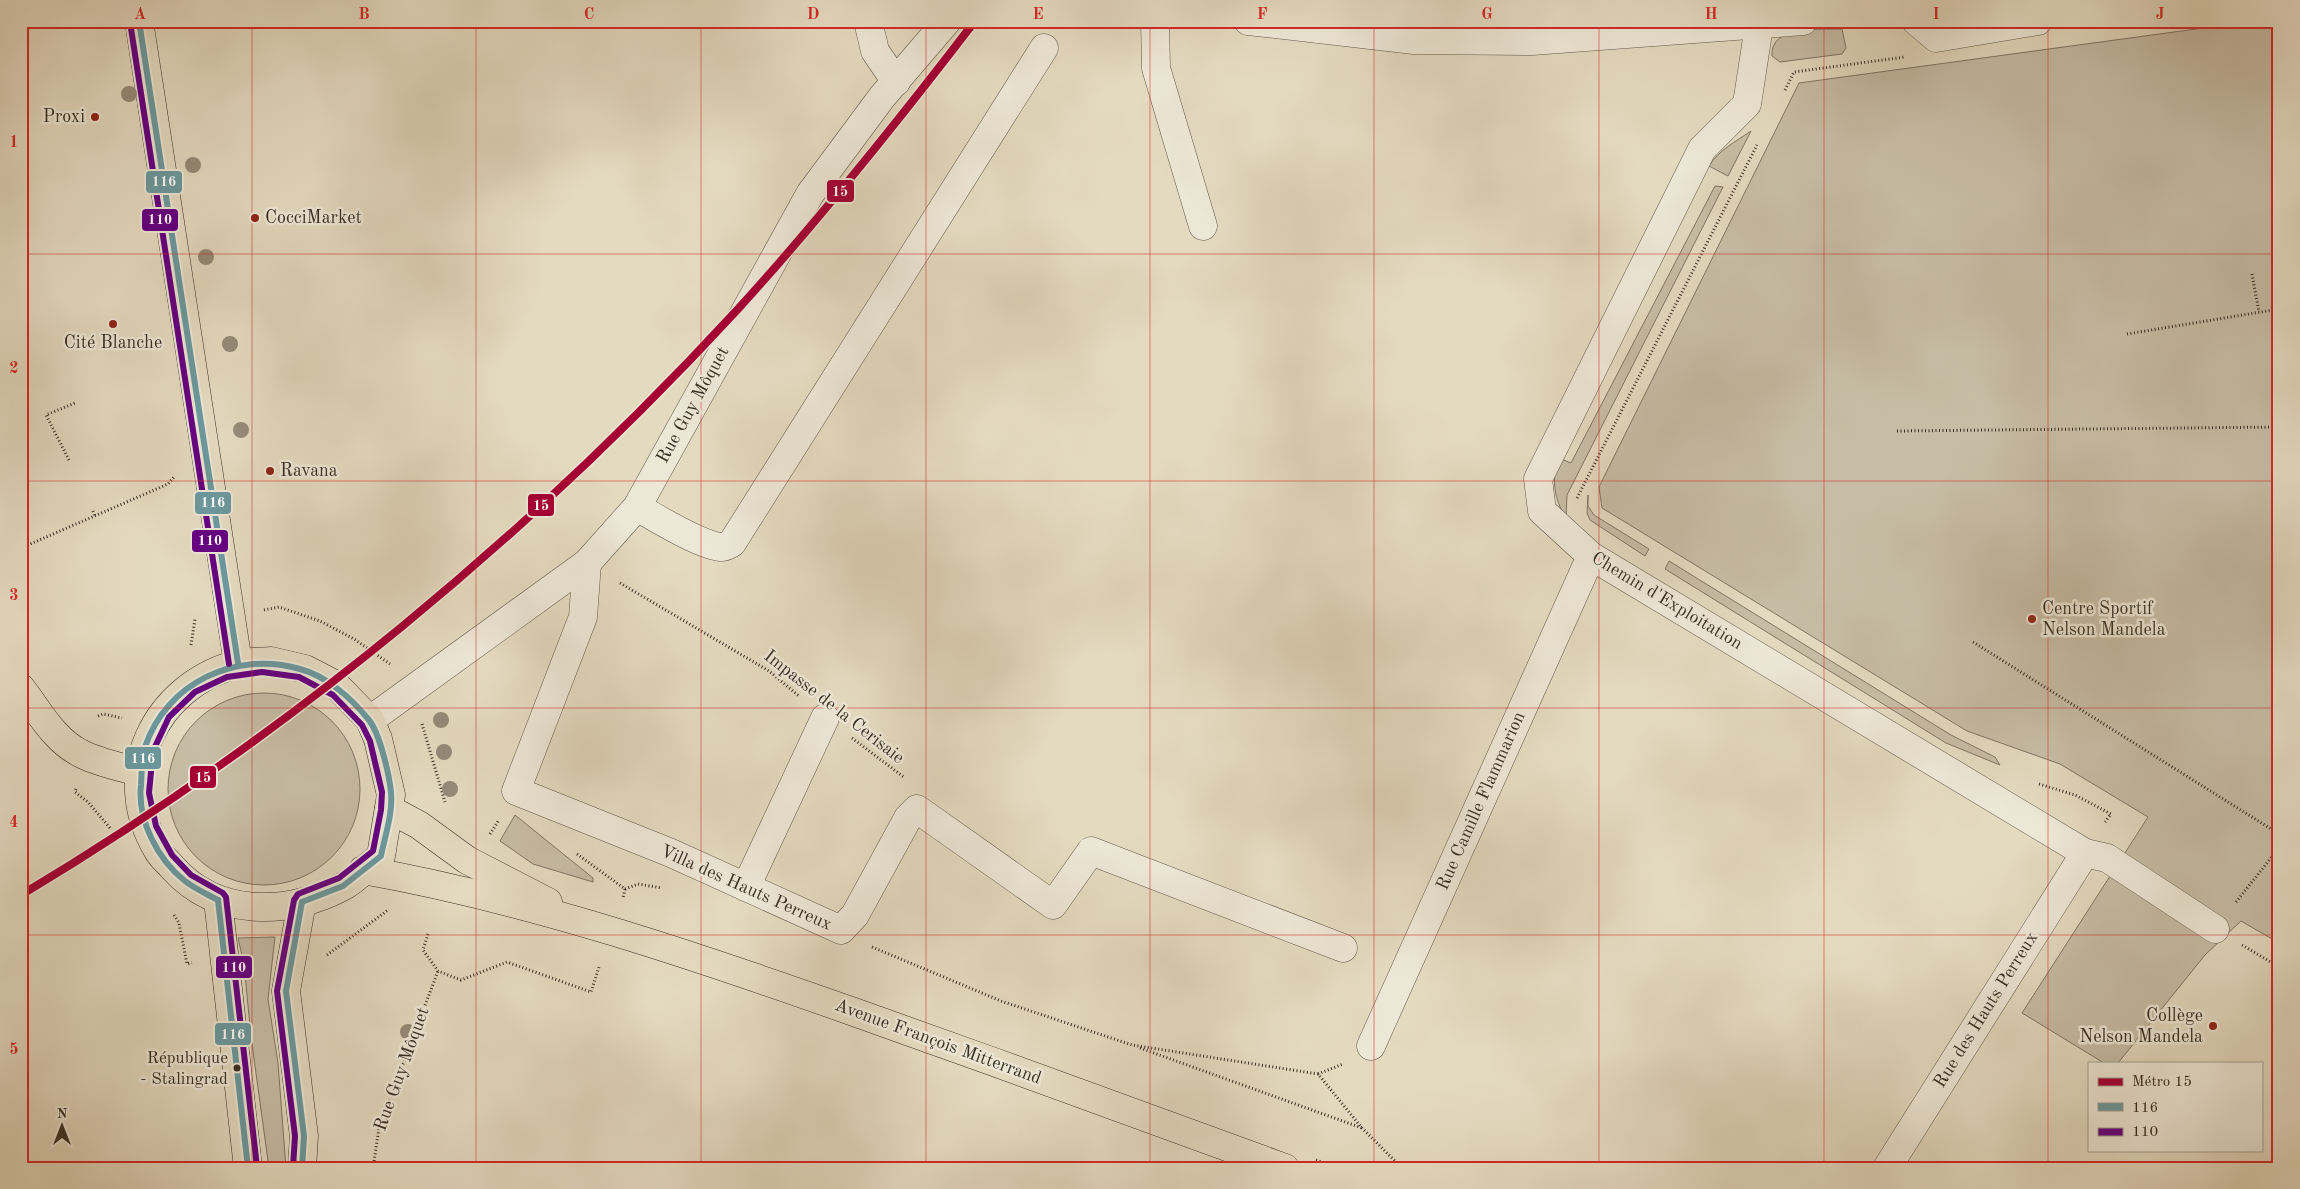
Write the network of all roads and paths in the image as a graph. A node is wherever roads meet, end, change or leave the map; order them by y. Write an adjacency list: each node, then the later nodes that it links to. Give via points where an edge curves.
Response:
1 (139, 21): 33 (main road)
2 (868, 21): 11 (street, via 875,51)
3 (947, 21): 11 (street, Rue Guy Môquet)
4 (1155, 21): 14 (street, via 1156,68)
5 (1248, 21): 8 (street, via 1414,40 1532,41)
6 (1803, 21): 8 (street)
7 (2038, 21): 9 (street)
8 (1758, 26): 29 (street, Chemin d'Exploitation, via 1747,104 1702,149 1538,479 1542,511)
9 (1926, 30): 12 (path, via 1918,55 1794,72)
10 (1044, 48): 25 (street, via 732,543 724,547 715,546)
11 (896, 82): 25 (street, Rue Guy Môquet, via 810,194)
12 (1781, 98)
13 (1758, 142): 24 (path, via 1577,498)
14 (1203, 226)
15 (2252, 274): 17 (path)
16 (2279, 309): 17 (path)
17 (2259, 312): 18 (path)
18 (2127, 334)
19 (75, 403): 22 (path, via 46,415)
20 (2279, 427): 21 (path)
21 (1897, 431)
22 (69, 460)
23 (178, 473): 27 (path, via 168,484)
24 (1577, 505)
25 (637, 507): 30 (street, Rue Guy Môquet)
26 (93, 511): 27 (path)
27 (96, 516): 28 (path)
28 (21, 548)
29 (1591, 556): 43 (street, Chemin d'Exploitation); 58 (street, Rue Camille Flammarion)
30 (587, 564): 36 (street, Rue Guy Môquet); 46 (street, Villa des Hauts Perreux, via 583,617 516,791 671,853)
31 (612, 578): 35 (path, Impasse de la Cerisaie, via 769,671)
32 (1973, 642): 42 (path)
33 (238, 663): 36 (main road, via 271,661 305,669 336,685); 37 (main road, via 200,678 170,703 149,735)
34 (22, 691): 37 (main road, via 57,735 80,753)
35 (826, 718): 40 (path, Impasse de la Cerisaie, via 915,786); 46 (street)
36 (370, 720): 39 (main road, via 378,739 391,795)
37 (139, 772): 48 (main road, via 142,812 157,850 183,880)
38 (2038, 783): 41 (path, via 2075,795)
39 (389, 809): 44 (main road, via 381,856); 50 (main road, via 418,824 467,860)
40 (917, 809): 46 (street, Villa des Hauts Perreux, via 908,818 855,915 841,930); 54 (street, via 1053,905 1092,851)
41 (2111, 814)
42 (2279, 834)
43 (2085, 852): 51 (street, Chemin d'Exploitation, via 2107,858); 65 (street, Rue des Hauts Perreux)
44 (363, 870): 49 (main road, via 343,886); 50 (main road, via 428,882)
45 (638, 884): 47 (path)
46 (746, 888)
47 (624, 889)
48 (218, 900): 49 (main road, via 260,908); 60 (main road)
49 (302, 902): 61 (main road, via 286,991 304,1136)
50 (590, 923): 63 (main road, Avenue François Mitterrand, via 818,999)
51 (2214, 929)
52 (428, 934): 56 (path, via 423,950)
53 (868, 946): 57 (path, via 1001,1000)
54 (1343, 948)
55 (599, 968): 56 (path, via 590,992 507,962 461,980)
56 (438, 971): 62 (path, Rue Guy Môquet, via 379,1128)
57 (1132, 1045): 59 (path); 59 (path, via 1318,1074)
58 (1371, 1046)
59 (1362, 1128): 64 (path)
60 (248, 1168)
61 (302, 1168)
62 (373, 1168)
63 (1285, 1168)
64 (1402, 1168)
65 (1888, 1168)

